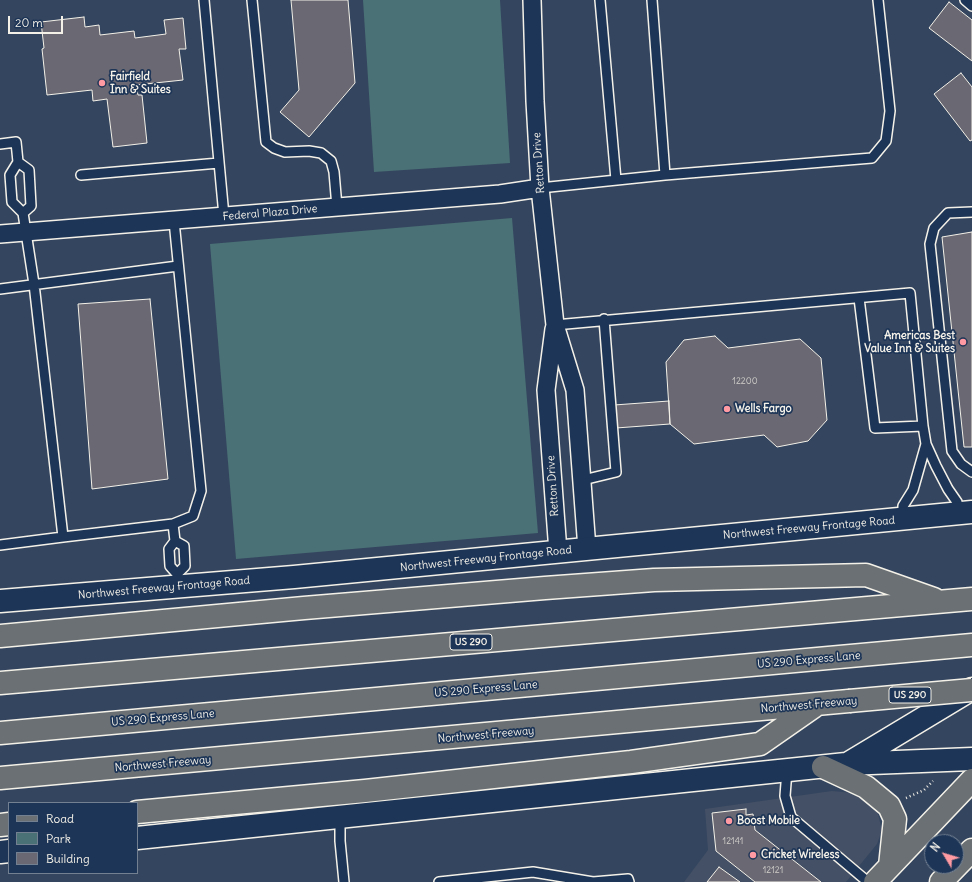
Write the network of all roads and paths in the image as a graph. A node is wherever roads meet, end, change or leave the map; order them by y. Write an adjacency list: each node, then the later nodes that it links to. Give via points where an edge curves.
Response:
1 (204, 0): 11 (lane)
2 (252, 0): 16 (lane, via 266,142 285,152 321,153 331,161)
3 (532, 0): 15 (street, Retton Drive)
4 (600, 0): 14 (lane)
5 (652, 0): 13 (lane)
6 (878, 0): 13 (lane, via 890,111 886,141 872,158)
7 (964, 0): 8 (lane)
8 (972, 6)
9 (0, 144): 10 (lane, via 16,142)
10 (18, 162): 18 (lane, via 10,175 12,202); 18 (lane, via 29,170 31,206)
11 (219, 163): 12 (lane); 19 (lane)
12 (81, 175)
13 (665, 175): 14 (lane)
14 (616, 180): 15 (lane)
15 (540, 188): 16 (street, Federal Plaza Drive, via 500,194); 28 (street, Retton Drive)
16 (337, 207): 19 (street, Federal Plaza Drive)
17 (972, 212): 31 (lane, via 948,213 934,228 930,244 952,451 961,464)
18 (23, 213): 21 (lane)
19 (224, 216): 20 (street, Federal Plaza Drive)
20 (174, 221): 21 (street, Federal Plaza Drive); 23 (lane)
21 (25, 233): 22 (street, Federal Plaza Drive); 24 (lane)
22 (0, 234)
23 (178, 266): 24 (lane); 35 (lane, via 201,491 193,516)
24 (34, 284): 25 (lane); 36 (lane)
25 (0, 289)
26 (859, 298): 27 (lane); 29 (lane, via 875,428); 29 (lane, via 910,293)
27 (604, 320): 28 (lane); 32 (lane, via 616,472)
28 (555, 324): 32 (street, Retton Drive, via 575,390); 40 (street, Retton Drive, via 546,390)
29 (923, 426): 30 (lane)
30 (926, 444): 33 (lane, via 948,489); 34 (lane, via 913,490 903,506)
31 (972, 472)
32 (582, 480): 39 (street, Retton Drive)
33 (965, 513): 34 (main road, Northwest Freeway Frontage Road)
34 (903, 519): 39 (main road, Northwest Freeway Frontage Road)
35 (173, 524): 36 (lane); 37 (lane)
36 (63, 537): 38 (lane)
37 (175, 541): 41 (lane, via 169,548 170,566); 41 (lane, via 184,546 186,566)
38 (0, 545)
39 (587, 549): 40 (main road, Northwest Freeway Frontage Road)
40 (558, 552): 41 (main road, Northwest Freeway Frontage Road, via 294,577)
41 (178, 580): 44 (main road, Northwest Freeway Frontage Road)
42 (972, 599): 43 (main road, US 290)
43 (941, 601): 45 (main road, via 866,575 654,580 537,588); 47 (main road, US 290)
44 (0, 602)
45 (0, 636)
46 (972, 645): 50 (main road, US 290 Express Lane)
47 (0, 683)
48 (972, 689): 49 (main road, Northwest Freeway / US 290, bridge); 52 (main road)
49 (817, 704): 55 (main road, Northwest Freeway / US 290); 61 (main road, via 760,744 631,762)
50 (0, 733)
51 (972, 759): 52 (main road)
52 (846, 764): 53 (main road)
53 (822, 767): 54 (main road); 65 (main road, via 866,787 889,806 895,819)
54 (787, 770): 62 (main road); 69 (lane, via 785,796 791,817)
55 (0, 778)
56 (936, 778): 58 (path)
57 (972, 780): 65 (main road)
58 (924, 790): 59 (path); 60 (path)
59 (930, 790)
60 (900, 801)
61 (138, 812)
62 (340, 816): 63 (main road); 66 (lane)
63 (138, 838)
64 (972, 850): 71 (main road)
65 (890, 866): 70 (main road)
66 (344, 882)
67 (439, 882): 68 (lane, via 533,872 593,882)
68 (629, 882)
69 (868, 882)
70 (875, 882)
71 (941, 882)

